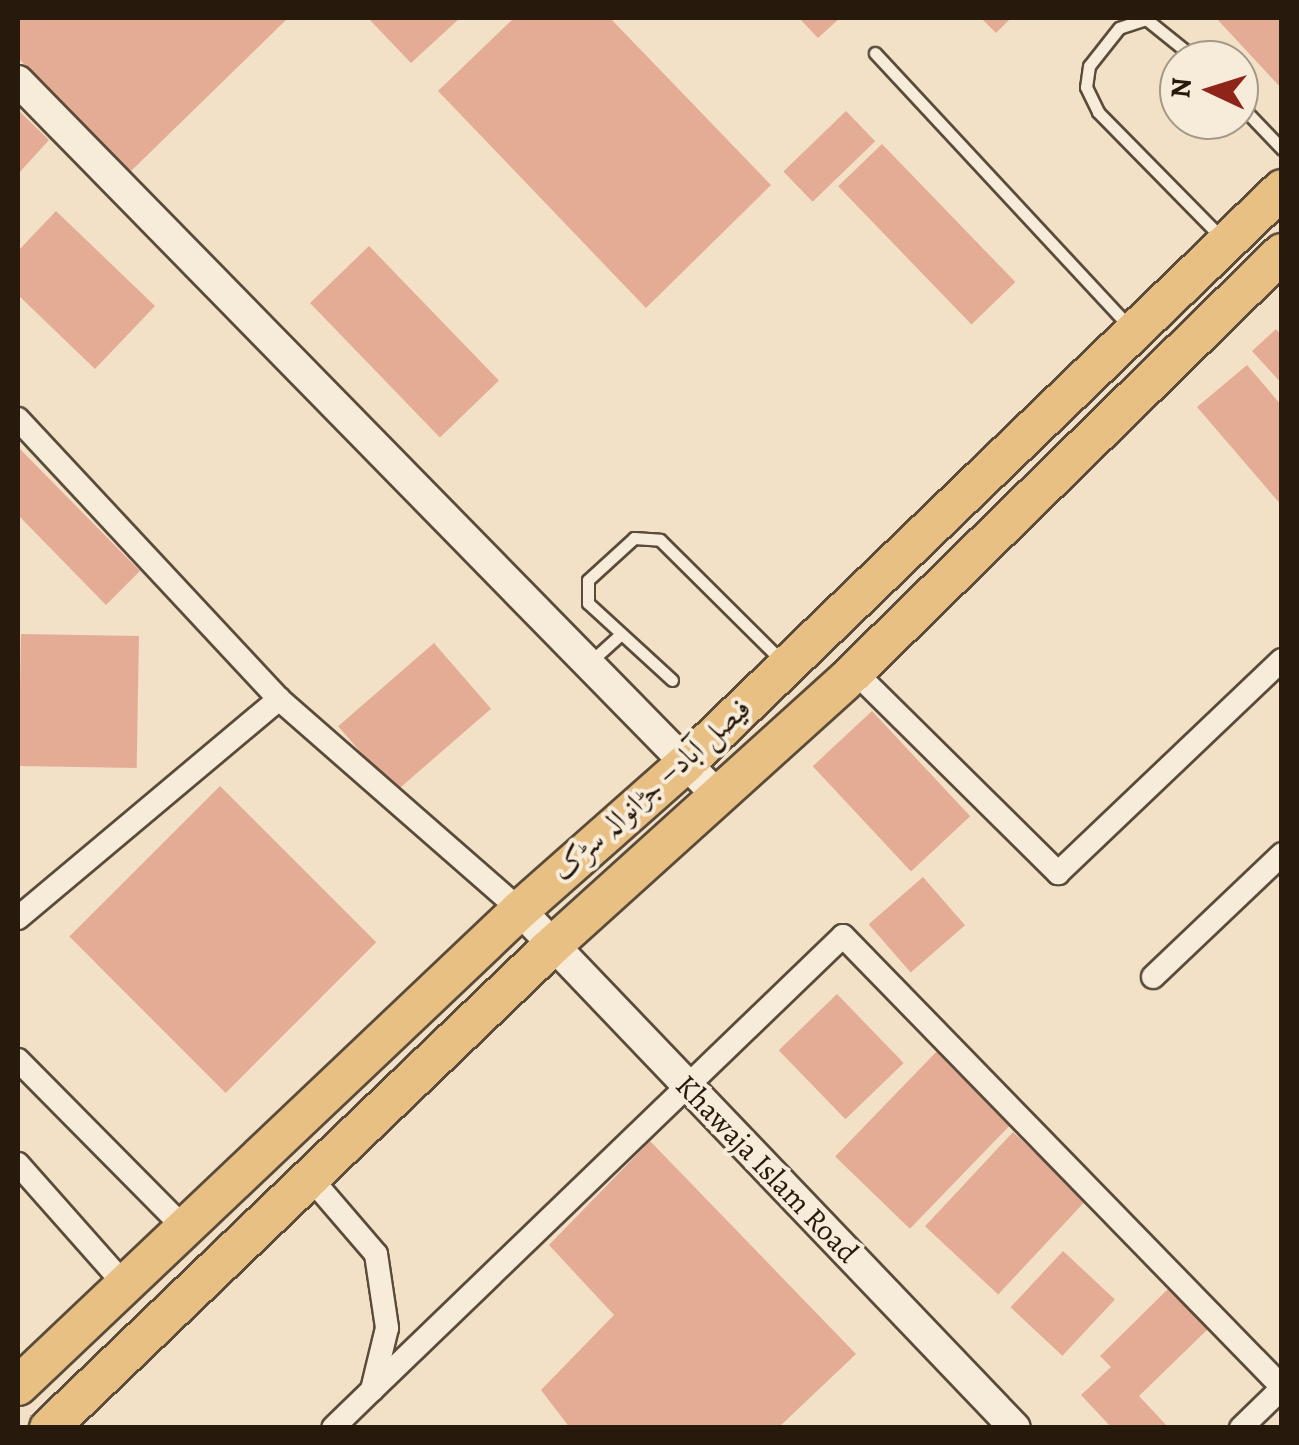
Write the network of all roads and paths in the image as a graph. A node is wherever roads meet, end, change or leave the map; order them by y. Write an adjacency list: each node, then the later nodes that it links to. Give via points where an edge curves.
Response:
1 (1172, 40): 7 (lane, via 1146,19 1119,28 1089,66 1086,88 1098,112)
2 (875, 53): 9 (lane)
3 (18, 81): 13 (street)
4 (1259, 125): 5 (lane)
5 (1282, 149)
6 (1282, 189): 7 (main road, فیصل آباد– جڑانوالہ سڑک)
7 (1226, 242): 9 (main road, فیصل آباد– جڑانوالہ سڑک)
8 (1282, 253): 15 (main road, فیصل آباد– جڑانوالہ سڑک)
9 (1133, 330): 14 (main road, فیصل آباد– جڑانوالہ سڑک)
10 (18, 419): 17 (street)
11 (622, 634): 13 (lane); 14 (lane, via 588,603 588,580 634,538 660,540); 16 (lane)
12 (1282, 660): 15 (street, via 1058,873)
13 (589, 663): 18 (street)
14 (786, 664): 18 (main road, فیصل آباد– جڑانوالہ سڑک)
15 (854, 672): 19 (main road, فیصل آباد– جڑانوالہ سڑک)
16 (672, 680)
17 (279, 698): 21 (street); 22 (street)
18 (687, 762): 19 (street); 21 (main road, فیصل آباد– جڑانوالہ سڑک)
19 (718, 796): 23 (main road, فیصل آباد– جڑانوالہ سڑک)
20 (1282, 854): 24 (street)
21 (520, 910): 23 (street, Khawaja Islam Road); 29 (main road, فیصل آباد– جڑانوالہ سڑک)
22 (18, 918)
23 (553, 944): 26 (street, Khawaja Islam Road); 28 (main road, فیصل آباد– جڑانوالہ سڑک)
24 (1152, 976)
25 (18, 1060): 29 (street)
26 (688, 1086): 32 (street, via 833,941 854,940); 33 (street); 36 (street, Khawaja Islam Road)
27 (18, 1164): 30 (street)
28 (308, 1174): 33 (street, via 376,1254 387,1328); 34 (main road, فیصل آباد– جڑانوالہ سڑک)
29 (182, 1228): 30 (main road, فیصل آباد– جڑانوالہ سڑک)
30 (124, 1284): 31 (main road, فیصل آباد– جڑانوالہ سڑک)
31 (18, 1386)
32 (1282, 1388): 37 (street)
33 (372, 1390): 35 (street)
34 (49, 1428)
35 (333, 1428)
36 (1014, 1428)
37 (1241, 1428)

